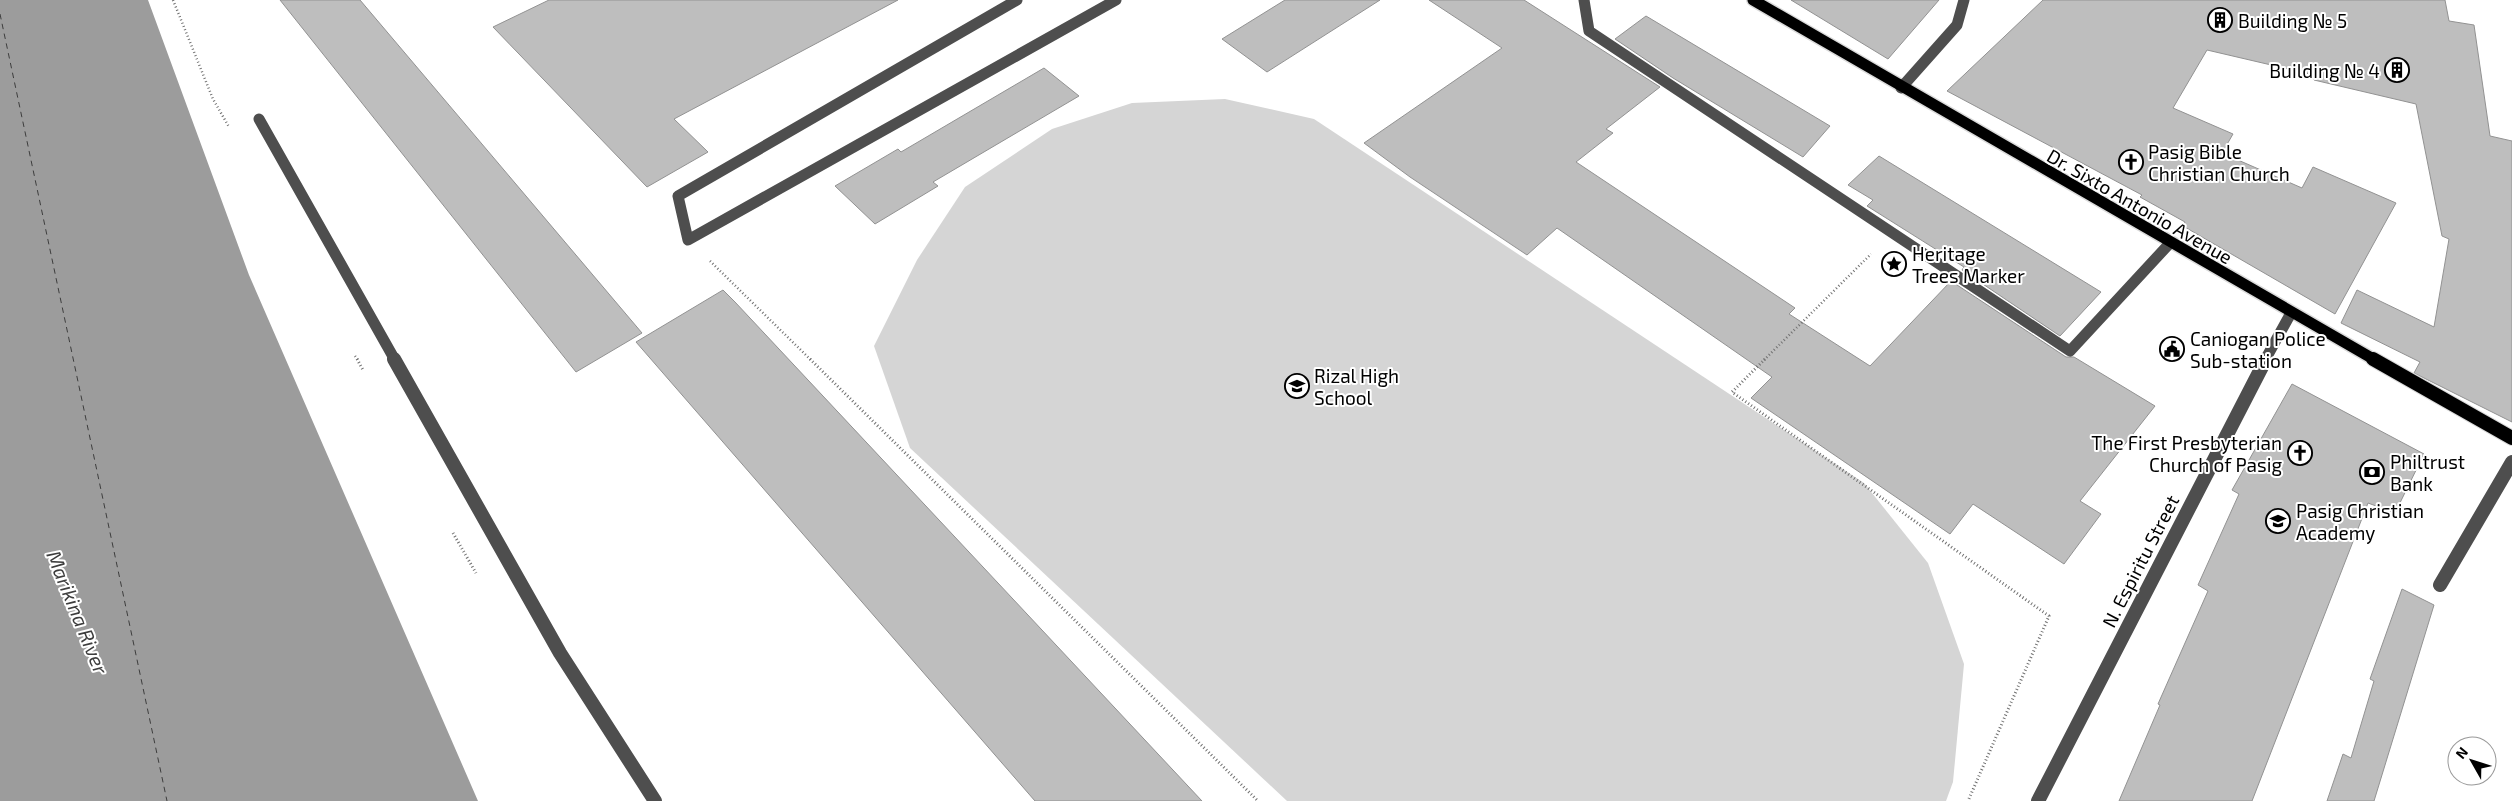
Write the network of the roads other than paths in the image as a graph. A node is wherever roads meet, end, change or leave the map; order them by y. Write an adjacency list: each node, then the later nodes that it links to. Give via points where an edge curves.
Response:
1 (1017, 0): 2 (street, via 678,196 688,240)
2 (1116, 0)
3 (1584, 0): 8 (street, via 1589,31 2070,351)
4 (1753, 0): 6 (main road, Dr. Sixto Antonio Avenue)
5 (1964, 0): 6 (street, via 1957,25)
6 (1901, 88): 8 (main road, Dr. Sixto Antonio Avenue)
7 (259, 119): 13 (street, via 560,653)
8 (2170, 243): 9 (main road, Dr. Sixto Antonio Avenue)
9 (2291, 313): 10 (main road, Dr. Sixto Antonio Avenue); 14 (street, N. Espiritu Street)
10 (2512, 438)
11 (2512, 462): 12 (street)
12 (2440, 585)
13 (655, 801)
14 (2038, 801)

